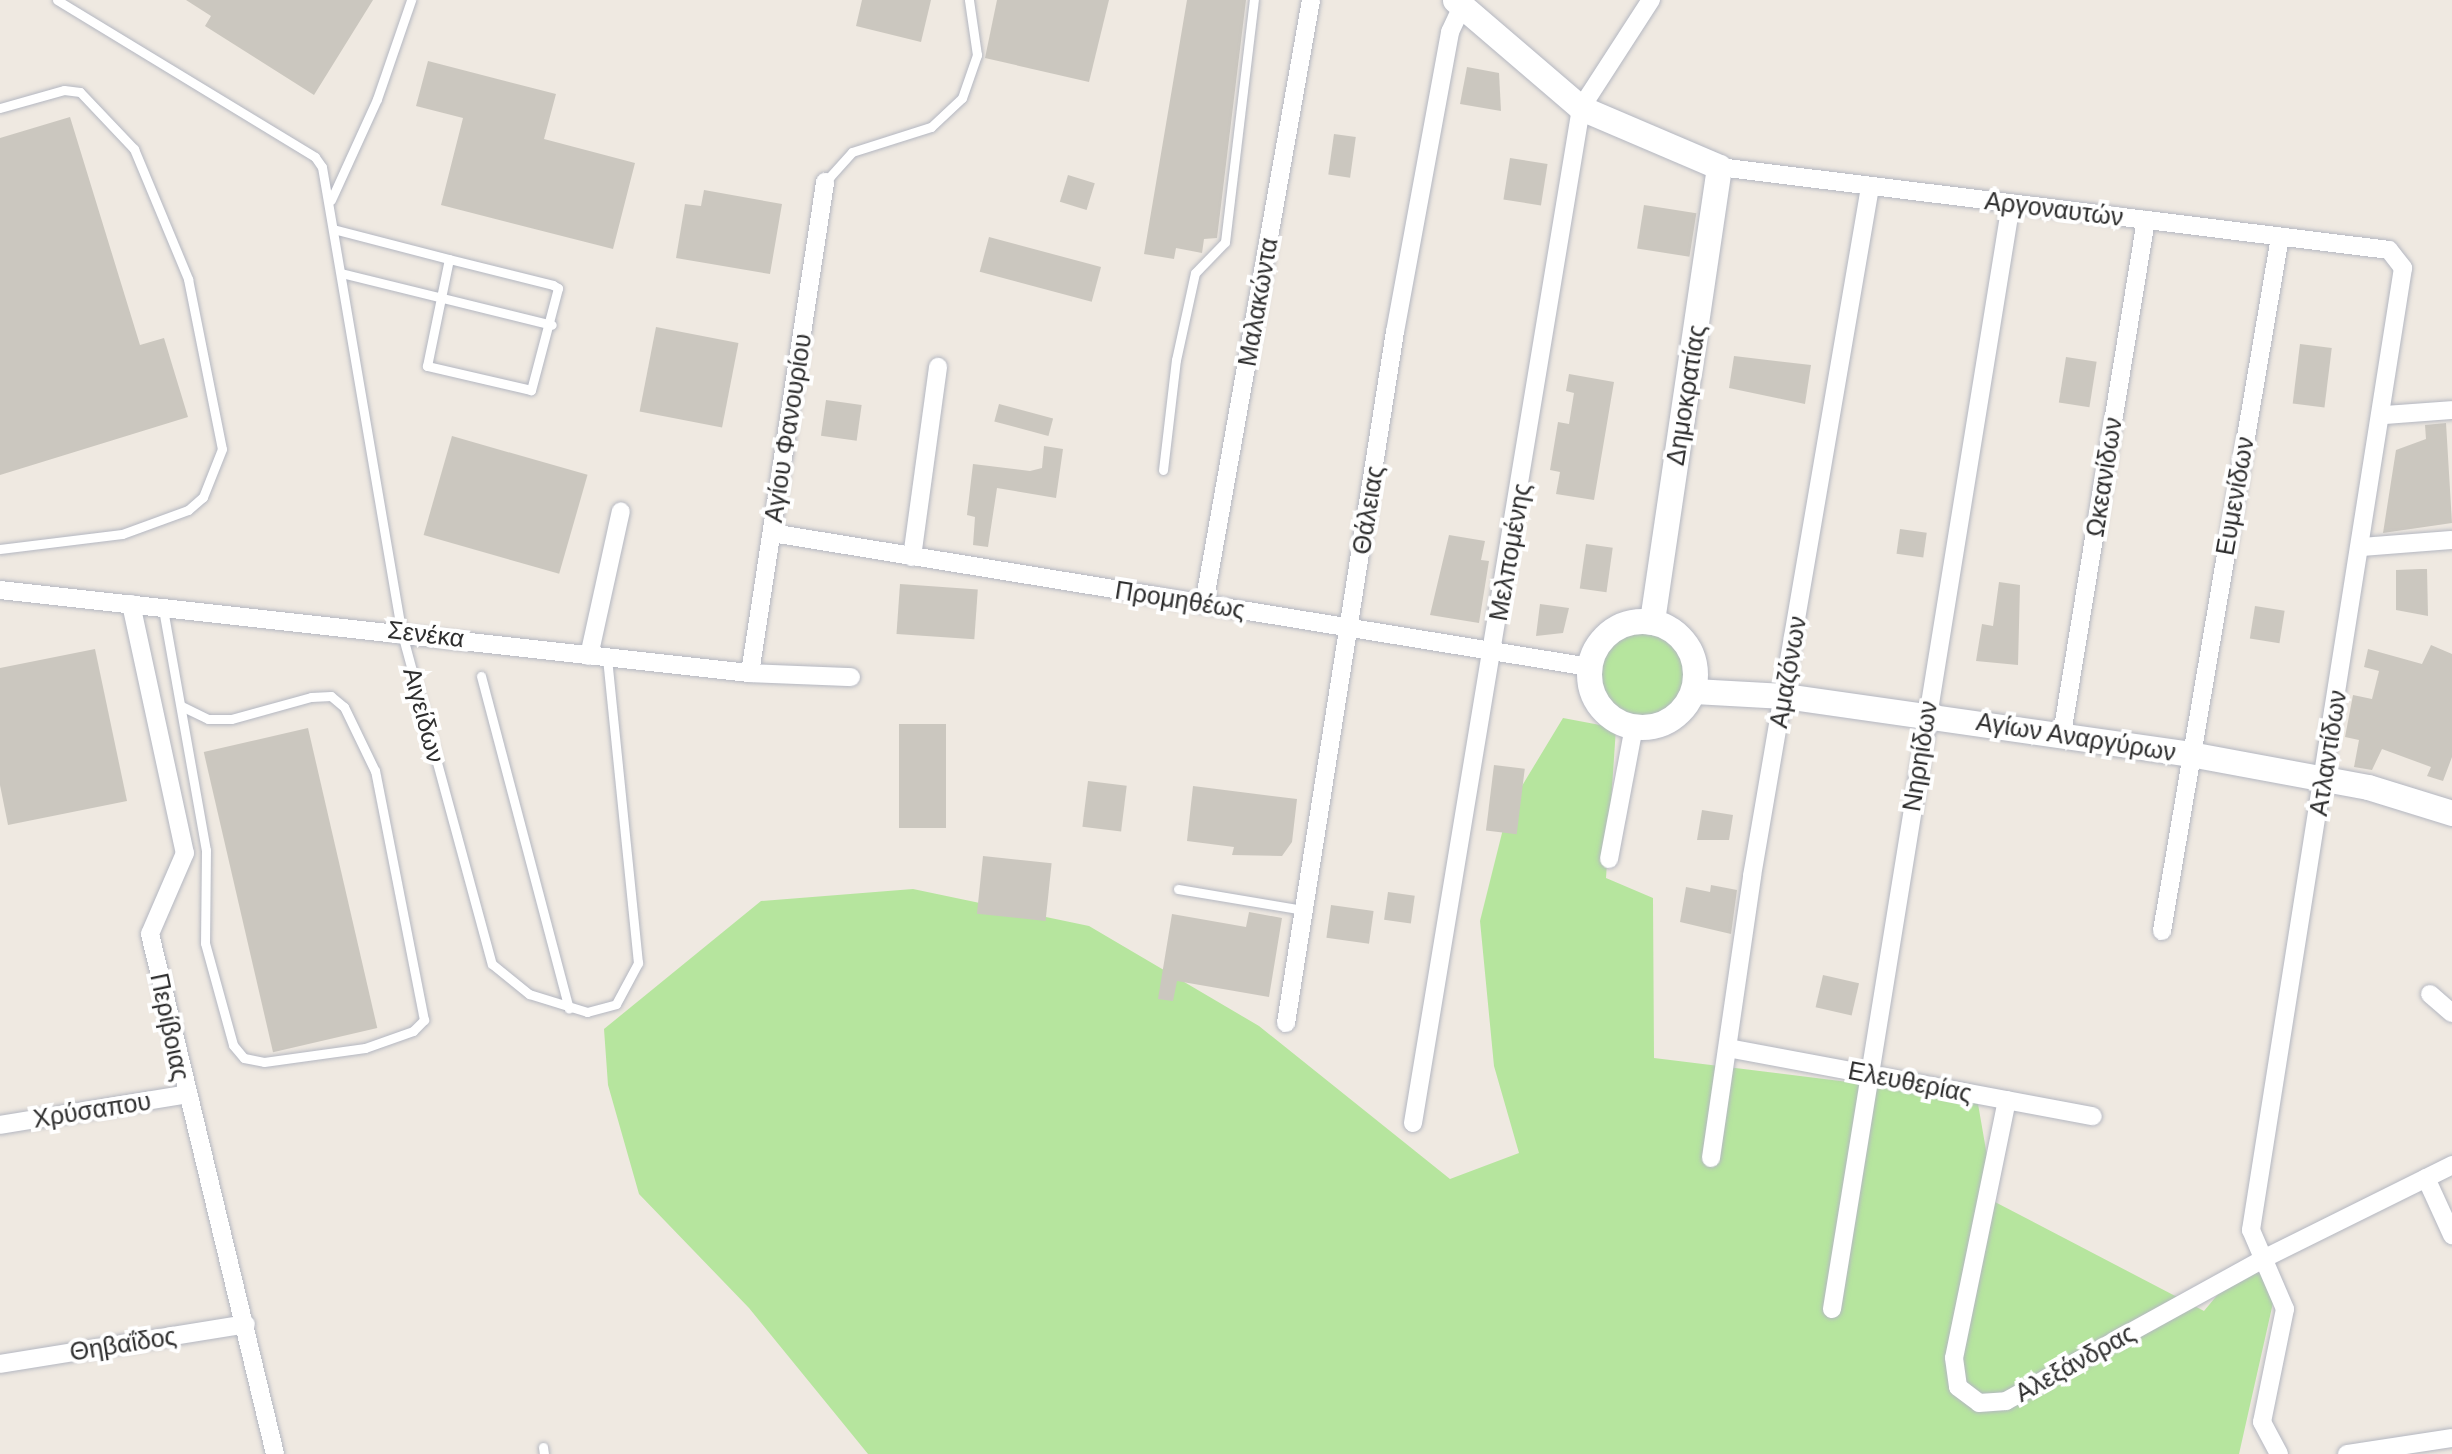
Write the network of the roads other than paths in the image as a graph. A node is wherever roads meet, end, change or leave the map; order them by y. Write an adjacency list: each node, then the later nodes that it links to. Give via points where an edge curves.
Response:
1 (57, 0): 13 (lane, Αιγείδων, via 315,157)
2 (411, 0): 13 (lane, via 377,99)
3 (969, 0): 11 (lane, via 977,55 962,98 931,127 852,152)
4 (1254, 0): 26 (lane, via 1225,242 1195,273)
5 (1311, 0): 35 (street, Μαλακώντα)
6 (1651, 0): 9 (street, Μελπομένης)
7 (1460, 2): 9 (street); 38 (street, Θάλειας, via 1398,313)
8 (0, 108): 31 (lane, via 64,90 80,92 134,149 188,279 222,449 203,498 188,510 122,534)
9 (1581, 108): 10 (street); 40 (street, Μελπομένης)
10 (1719, 167): 12 (street, Αργοναυτών); 37 (street, Δημοκρατίας)
11 (825, 182): 28 (street, Αγίου Φανουρίου)
12 (1870, 187): 14 (street, Αργοναυτών); 47 (street, Αμαζόνων)
13 (330, 202): 16 (lane, Αιγείδων)
14 (2011, 204): 15 (street, Αργοναυτών); 49 (street, Νηρηίδων)
15 (2146, 220): 17 (street, Αργοναυτών); 51 (street, Ωκεανίδων)
16 (333, 228): 19 (lane); 20 (lane, Αιγείδων)
17 (2280, 237): 18 (street, Αργοναυτών); 52 (street, Ευμενίδων)
18 (2388, 250): 25 (street, Ατλαντίδων, via 2403,268 2405,286)
19 (449, 258): 21 (lane); 22 (lane, via 558,288)
20 (340, 273): 21 (lane); 39 (lane, Αιγείδων)
21 (439, 298): 22 (lane); 22 (lane, via 426,358 434,370 452,375 531,390)
22 (552, 325)
23 (938, 368): 32 (street)
24 (2452, 410): 25 (street)
25 (2384, 414): 30 (street, Ατλαντίδων)
26 (1163, 470)
27 (620, 510): 41 (street)
28 (772, 533): 32 (street, Προμηθέως); 43 (street, Αγίου Φανουρίου)
29 (2452, 540): 30 (street)
30 (2361, 547): 53 (street, Ατλαντίδων)
31 (0, 549)
32 (912, 558): 35 (street, Προμηθέως)
33 (0, 590): 34 (street, Σενέκα)
34 (130, 604): 36 (street, Σενέκα); 65 (street, Περίβοιας, via 185,853 150,934)
35 (1204, 604): 38 (street, Προμηθέως)
36 (163, 608): 39 (street, Σενέκα); 48 (lane)
37 (1652, 622): 42 (street, via 1605,635); 46 (street, via 1684,641 1696,674)
38 (1350, 628): 40 (street, Προμηθέως); 57 (street, Θάλειας)
39 (401, 630): 41 (street, Σενέκα); 60 (lane, Αιγείδων, via 492,964 509,982)
40 (1492, 651): 42 (street, Προμηθέως); 68 (street, Μελπομένης)
41 (598, 657): 43 (street, Σενέκα); 60 (lane, via 638,963 616,1004)
42 (1589, 667): 50 (street, via 1606,715)
43 (750, 673): 45 (street, Σενέκα)
44 (481, 676): 60 (lane)
45 (851, 677)
46 (1694, 691): 47 (street, Αγίων Αναργύρων); 50 (street, via 1672,720)
47 (1784, 696): 49 (street, Αγίων Αναργύρων); 63 (street, Αμαζόνων)
48 (181, 706): 48 (lane, via 208,719 232,719 330,696 351,716 375,771 424,1020 413,1031 365,1048 264,1062 244,1058 233,1045 204,942 206,850)
49 (1926, 714): 51 (street, Αγίων Αναργύρων); 64 (street, Νηρηίδων)
50 (1634, 727): 55 (street)
51 (2062, 734): 52 (street, Αγίων Αναργύρων)
52 (2190, 754): 53 (street, Αγίων Αναργύρων); 58 (street, Ευμενίδων)
53 (2324, 779): 54 (street, Αγίων Αναργύρων); 74 (street, Ατλαντίδων, via 2251,1230)
54 (2452, 813)
55 (1609, 859)
56 (1178, 889): 57 (lane)
57 (1304, 910): 62 (street, Θάλειας)
58 (2162, 930)
59 (2430, 994): 61 (street)
60 (569, 1010)
61 (2452, 1013)
62 (1286, 1023)
63 (1728, 1048): 64 (street, Ελευθερίας); 70 (street, Αμαζόνων)
64 (1870, 1075): 66 (street, Ελευθερίας); 75 (street, Νηρηίδων)
65 (184, 1095): 69 (street, Χρύσαπου); 76 (street, Περίβοιας)
66 (2007, 1100): 67 (street, Ελευθερίας); 74 (street, Αλεξάνδρας, via 1954,1358 1958,1387 1978,1403 2006,1401)
67 (2093, 1116)
68 (1413, 1123)
69 (0, 1125)
70 (1711, 1158)
71 (2452, 1165): 72 (street, Αλεξάνδρας)
72 (2426, 1178): 73 (street); 74 (street, Αλεξάνδρας)
73 (2452, 1234)
74 (2265, 1258): 81 (street, Ατλαντίδων, via 2285,1309 2262,1422)
75 (1832, 1308)
76 (246, 1324): 77 (street, Θηβαΐδος); 80 (street, Περίβοιας)
77 (0, 1364)
78 (2452, 1438): 79 (street)
79 (2392, 1450): 82 (street)
80 (275, 1454)
81 (2279, 1454)
82 (2347, 1454)

